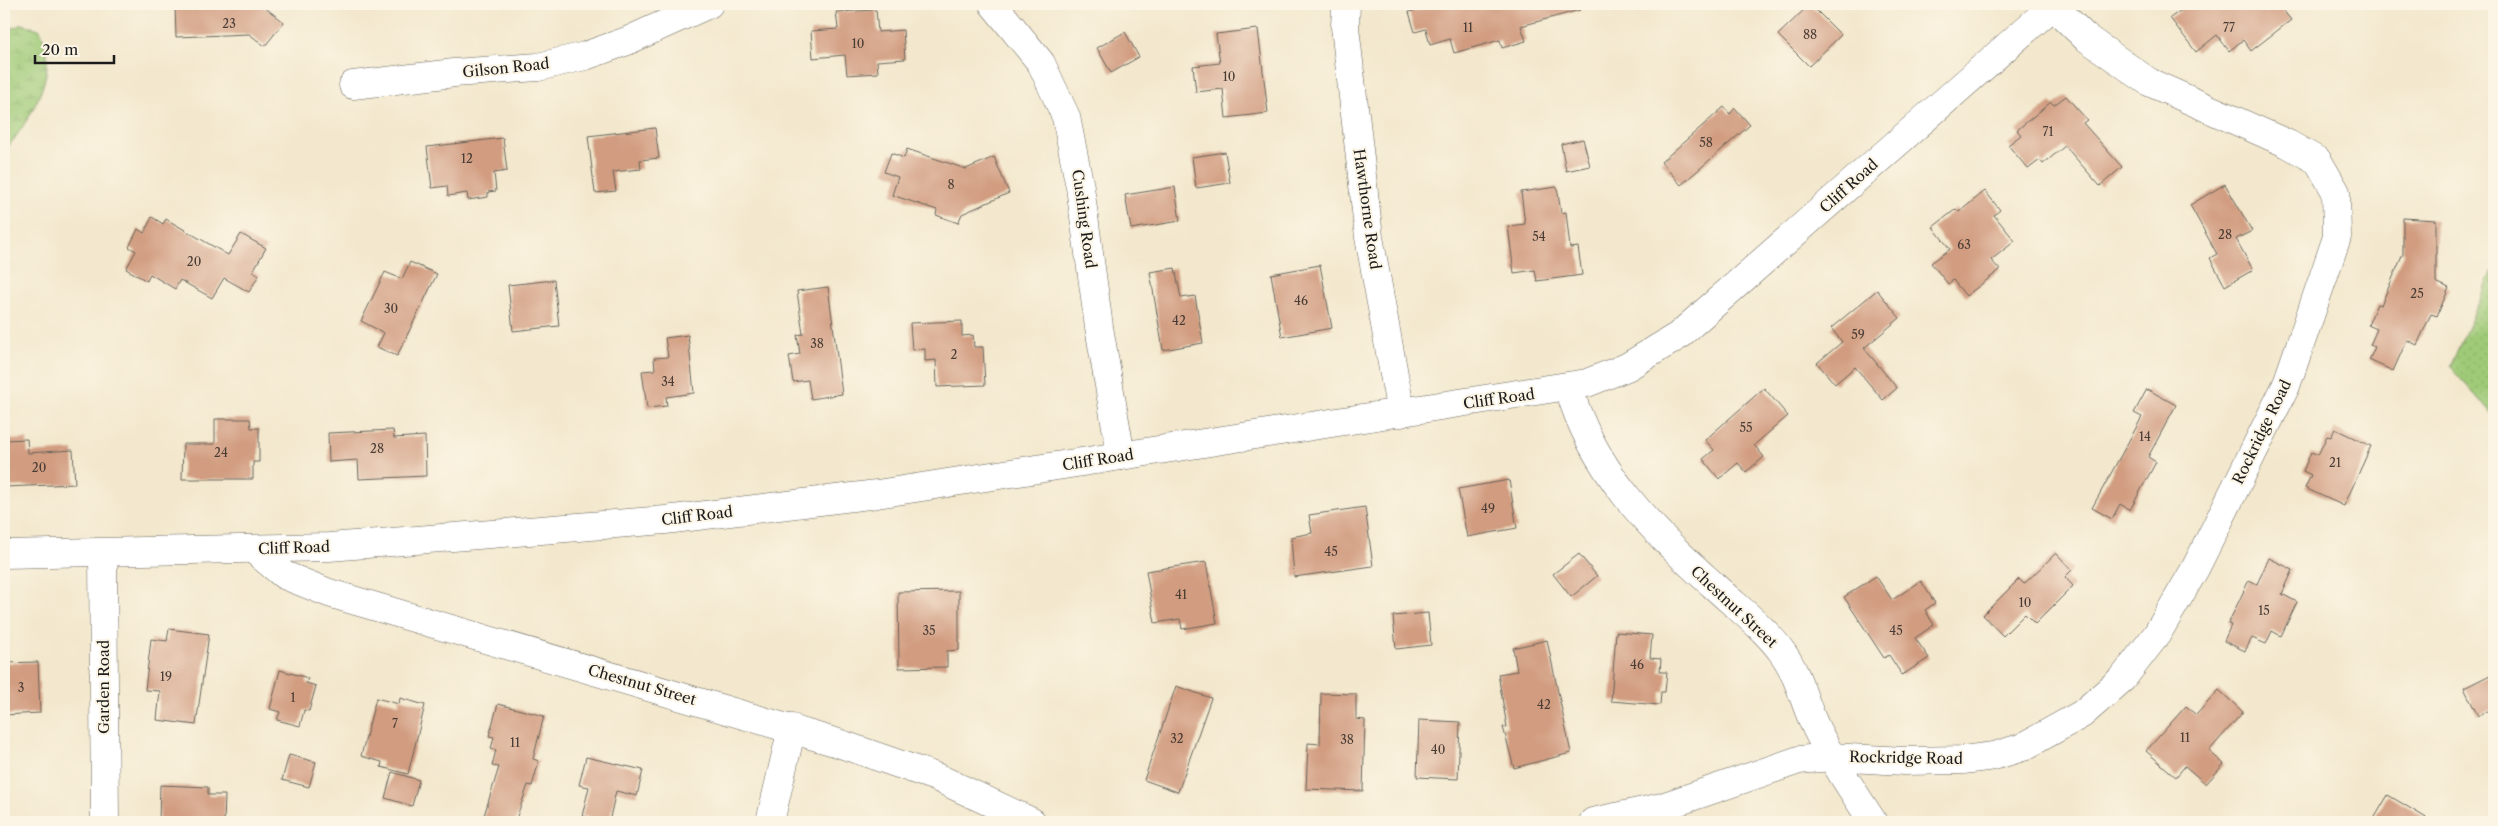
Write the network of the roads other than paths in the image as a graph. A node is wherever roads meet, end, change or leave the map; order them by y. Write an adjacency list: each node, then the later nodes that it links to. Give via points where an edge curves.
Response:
1 (710, 4): 5 (street, Gilson Road, via 627,41 585,56 538,67)
2 (992, 4): 8 (street, Cushing Road, via 1041,63 1066,117 1080,187)
3 (1346, 4): 7 (street, Hawthorne Road, via 1345,27 1369,237)
4 (2053, 4): 6 (street, Cliff Road, via 1678,336 1614,374); 13 (street, Rockridge Road, via 2085,37 2149,82 2288,144 2318,161 2336,192 2337,237 2286,386 2180,595 2123,678 2097,703 2065,724 2023,746 1994,756 1923,761)
5 (352, 85)
6 (1569, 388): 7 (street, Cliff Road); 13 (street, Chestnut Street, via 1591,443 1630,502 1672,547 1783,653)
7 (1400, 413): 8 (street, Cliff Road)
8 (1121, 456): 9 (street, Cliff Road, via 877,494 665,520 367,545)
9 (254, 550): 10 (street, Cliff Road); 12 (street, Chestnut Street, via 284,575 329,593)
10 (103, 553): 11 (street, Cliff Road); 14 (street, Garden Road)
11 (4, 554)
12 (792, 728): 15 (street); 16 (street, Chestnut Street, via 936,777)
13 (1831, 757): 17 (street, via 1799,760 1662,807); 18 (street, Chestnut Street)
14 (105, 822)
15 (770, 822)
16 (1032, 822)
17 (1593, 822)
18 (1873, 822)

